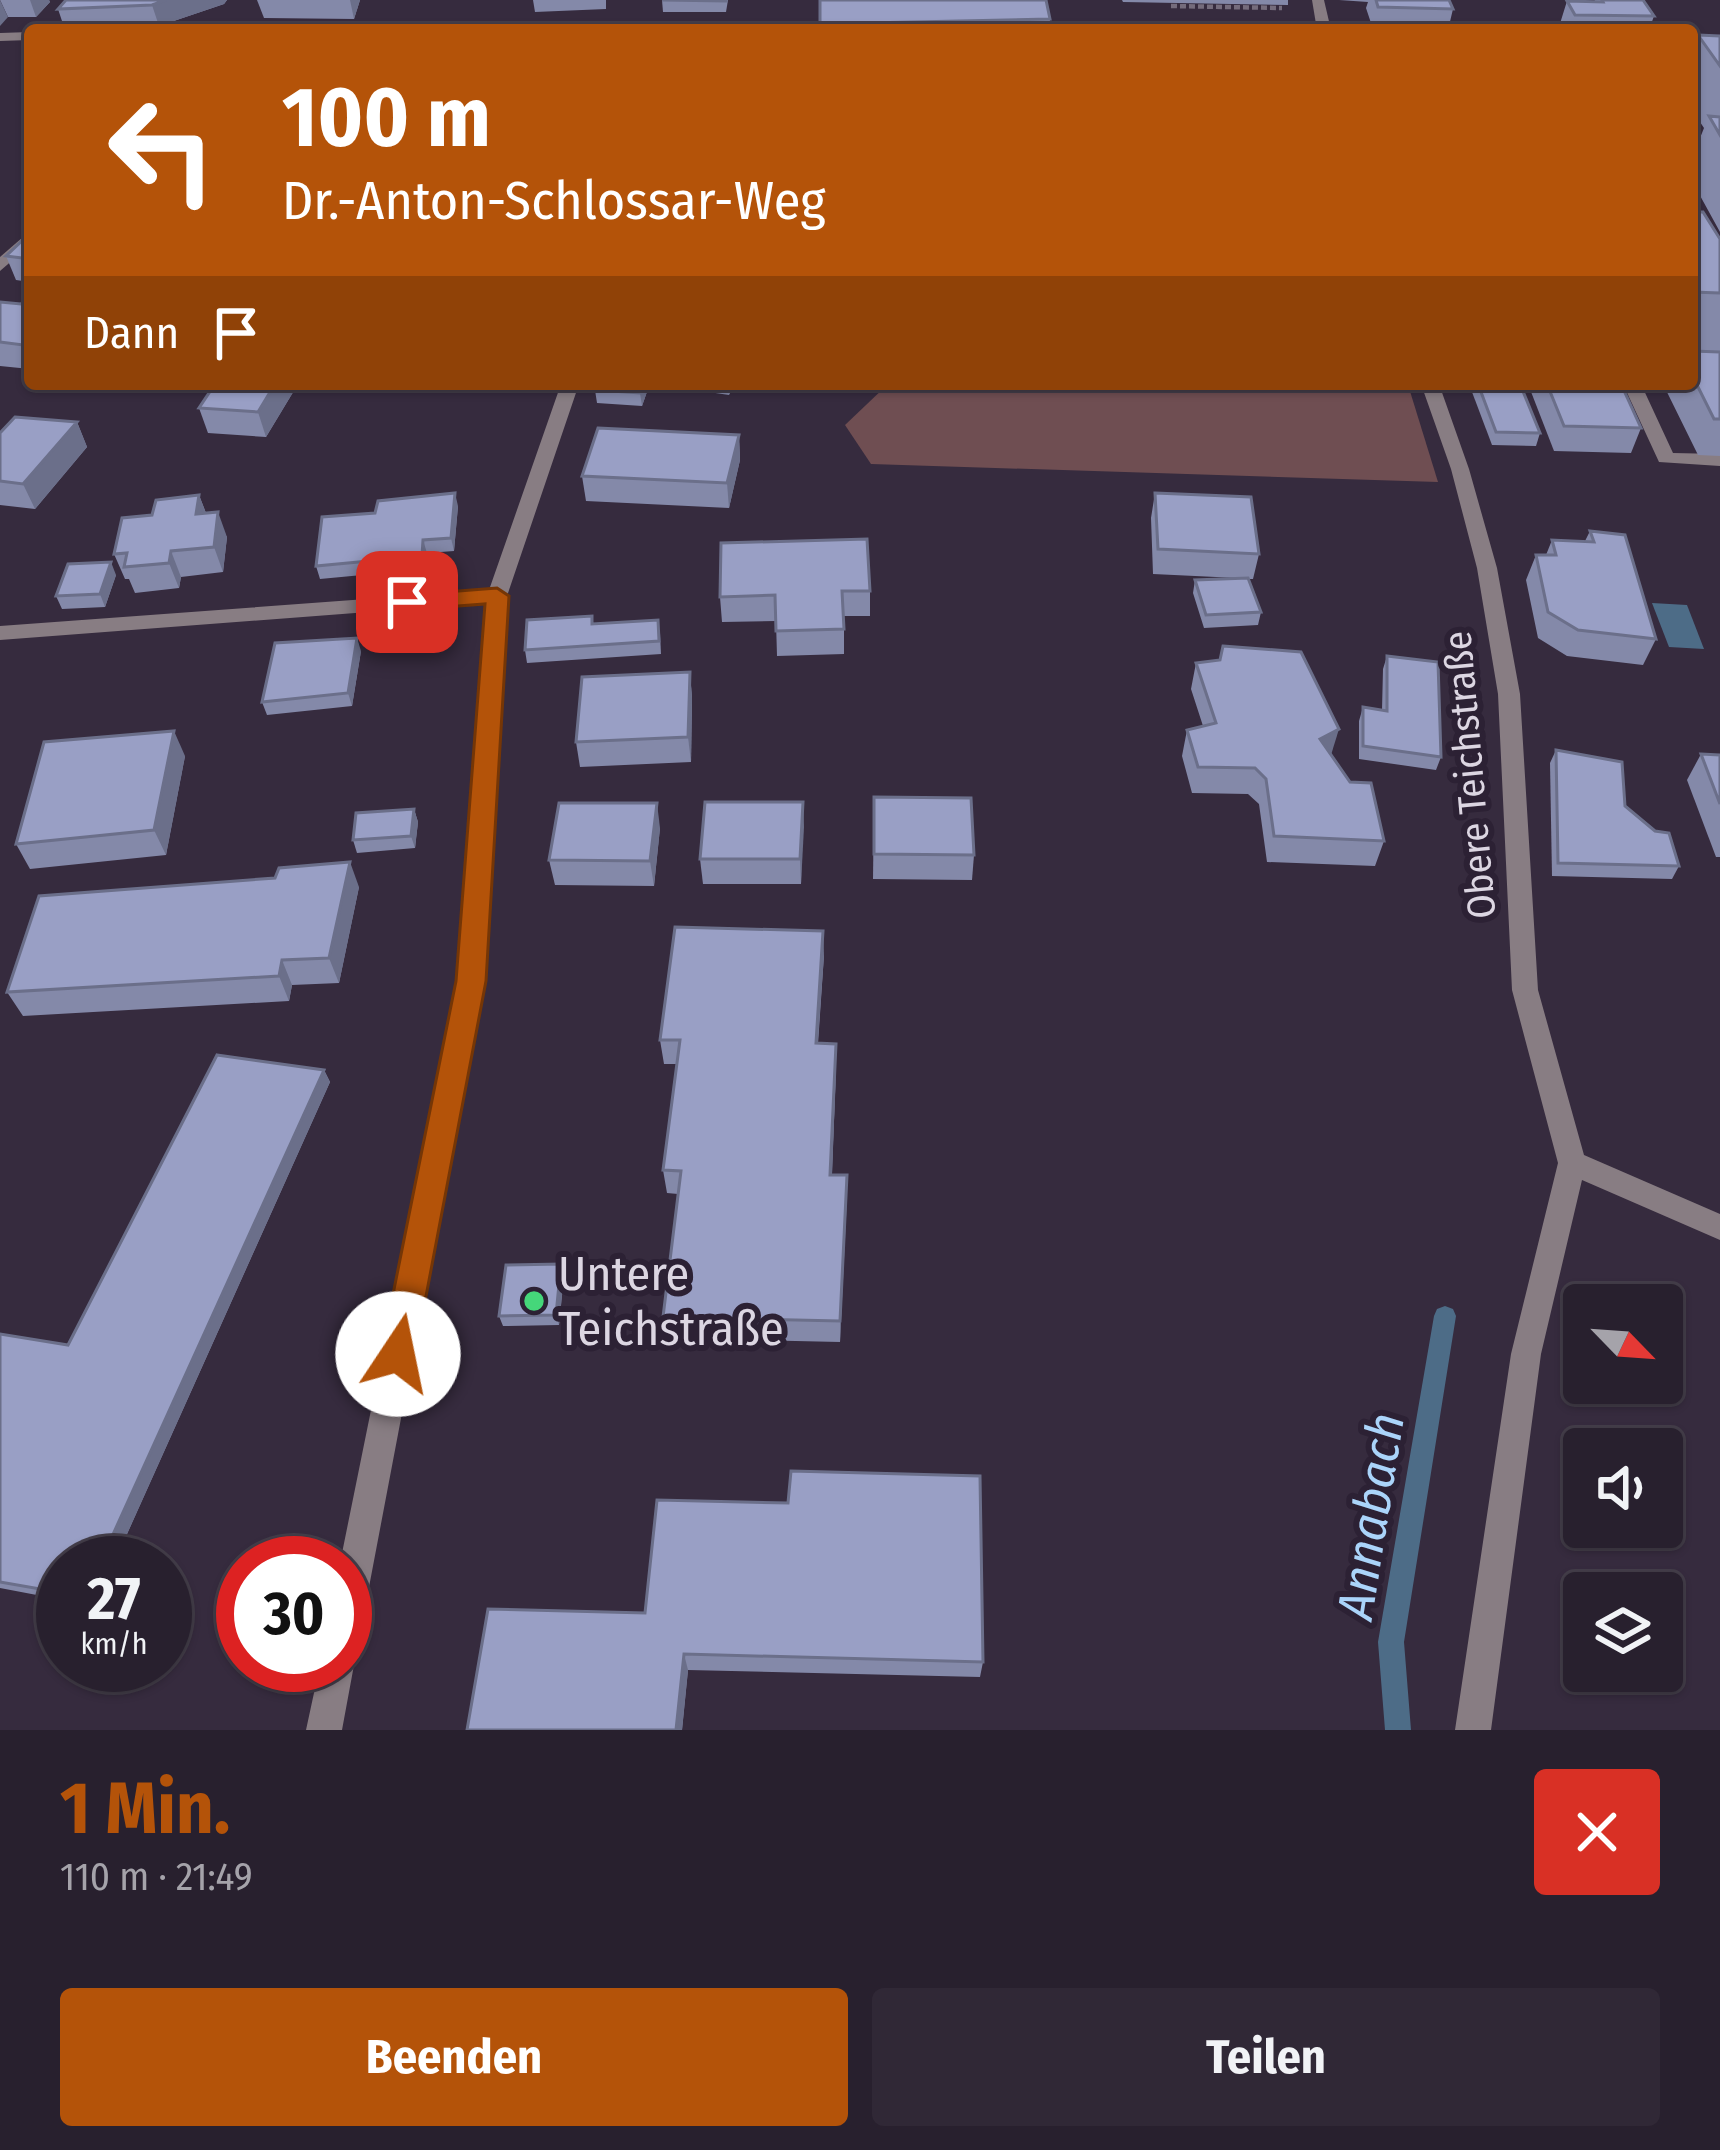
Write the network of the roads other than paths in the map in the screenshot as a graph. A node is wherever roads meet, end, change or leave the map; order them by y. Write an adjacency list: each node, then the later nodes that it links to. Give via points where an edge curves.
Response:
1 (24, 242): 2 (street)
2 (0, 266)
3 (568, 390): 7 (street)
4 (1432, 390): 9 (street, Obere Teichstraße, via 1487,568 1509,694 1526,991)
5 (1635, 390): 6 (street, via 1666,458)
6 (1720, 460)
7 (497, 596): 8 (street); 11 (street, via 471,981)
8 (0, 633)
9 (1572, 1163): 10 (street); 14 (street, Obere Teichstraße, via 1526,1354)
10 (1720, 1227)
11 (362, 1536)
12 (332, 1692): 13 (street)
13 (324, 1730)
14 (1474, 1730)

